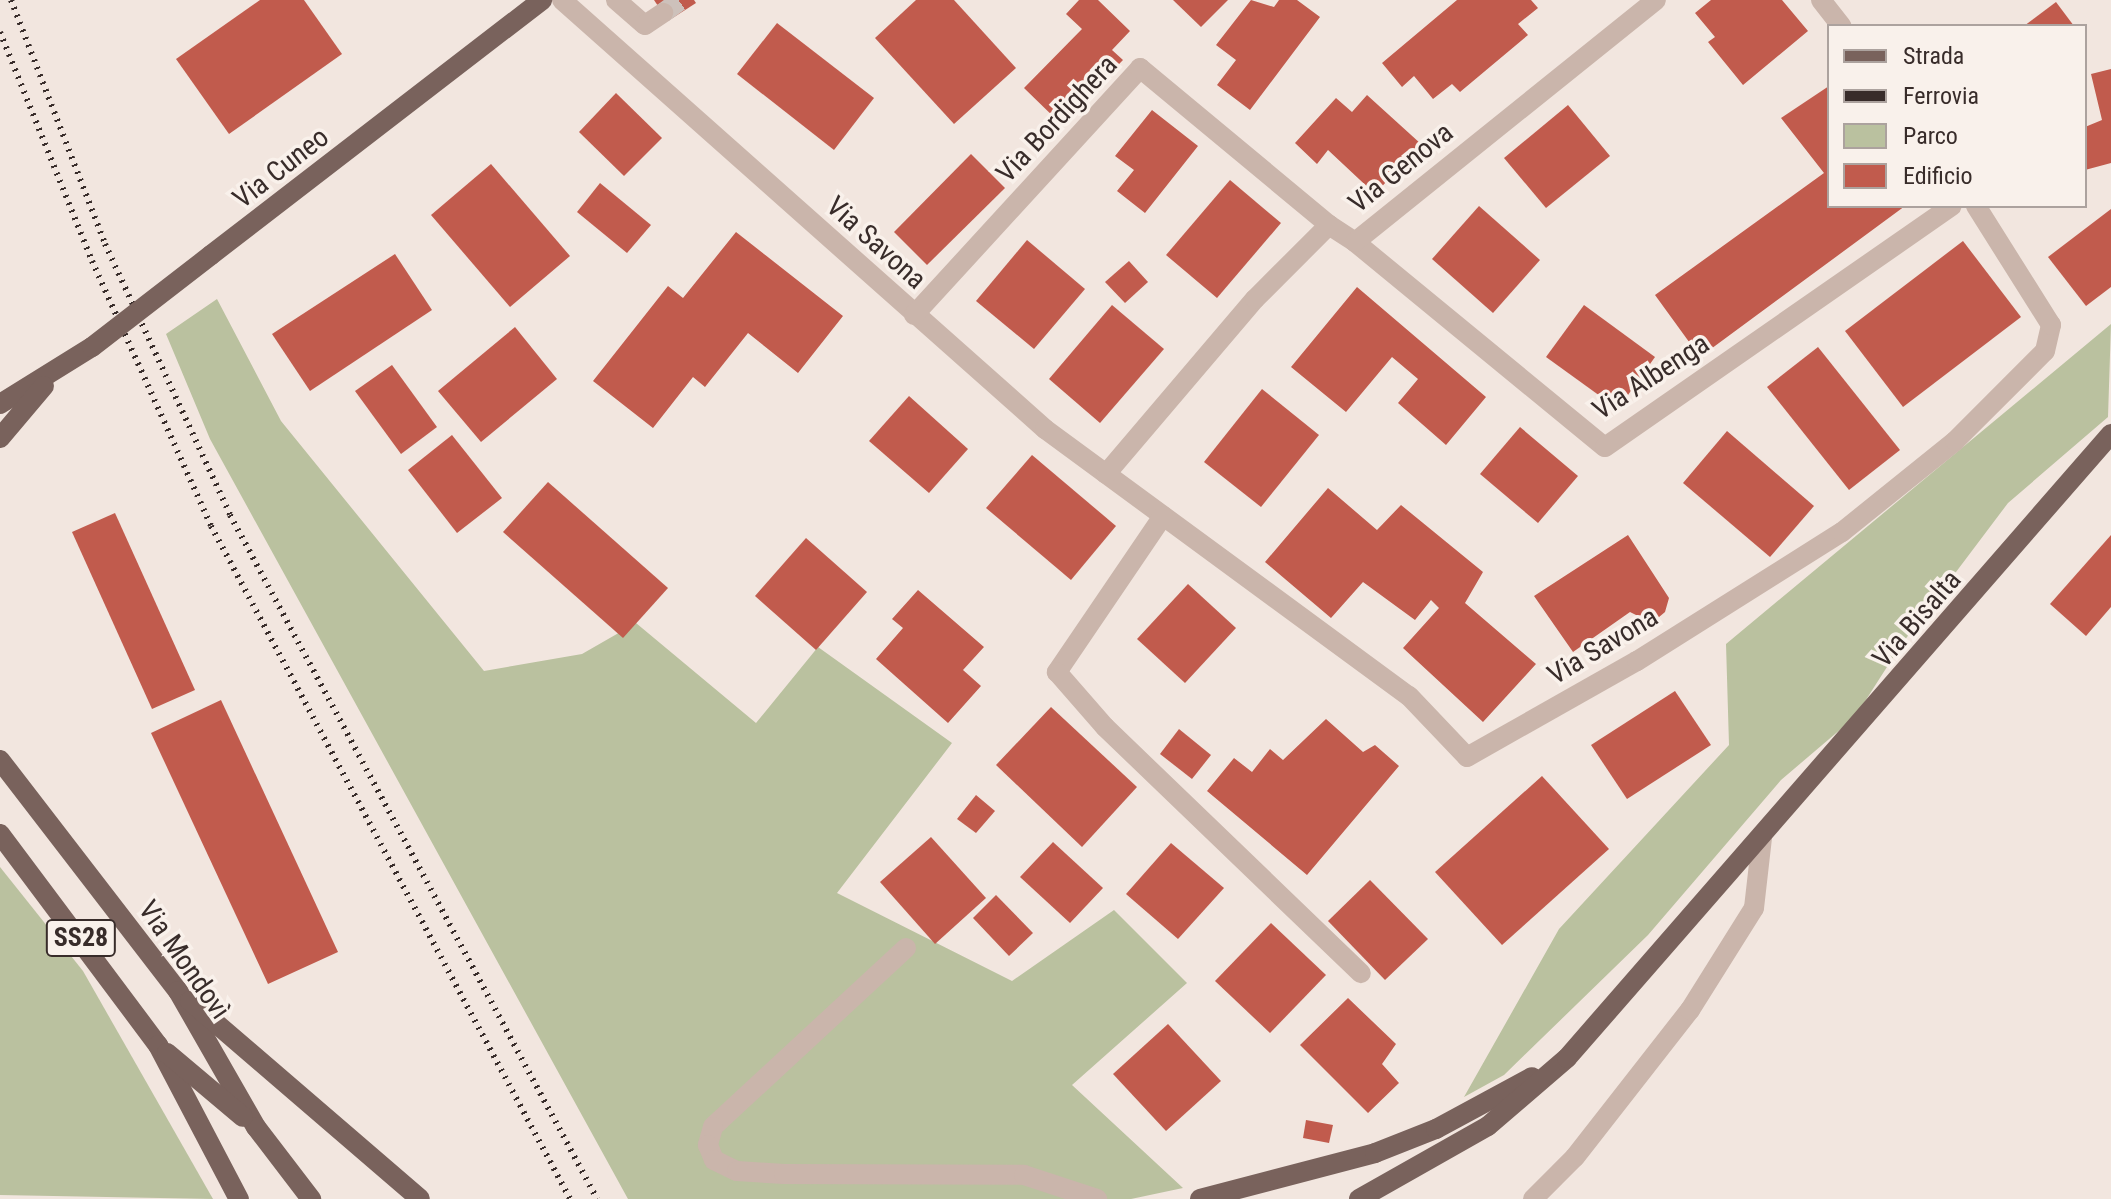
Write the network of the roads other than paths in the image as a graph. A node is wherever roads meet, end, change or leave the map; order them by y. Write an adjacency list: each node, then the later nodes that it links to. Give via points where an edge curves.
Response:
1 (542, 0): 13 (main road, Via Cuneo, bridge)
2 (562, 0): 12 (street, Via Savona)
3 (616, 0): 6 (street, via 645,25)
4 (1656, 0): 11 (street, Via Genova)
5 (1821, 0): 7 (street)
6 (663, 13)
7 (1839, 24)
8 (1949, 208): 11 (street, Via Albenga, via 1605,447)
9 (1977, 208): 18 (street, Via Savona, via 2011,253 2051,325 2045,351 1955,441 1842,532 1637,661 1467,757 1409,696)
10 (1329, 225): 11 (street, Via Genova); 12 (street, Via Bordighera, via 1140,68); 17 (street, Via Genova, via 1255,299)
11 (1355, 242)
12 (914, 315): 17 (street, Via Savona)
13 (52, 377): 14 (main road); 16 (main road)
14 (0, 404)
15 (2111, 434): 21 (main road, Via Bisalta)
16 (0, 438)
17 (1106, 474): 18 (street, Via Savona)
18 (1163, 516): 23 (street, via 1057,672 1105,727)
19 (0, 760): 24 (main road, Via Mondovì / SS28)
20 (0, 834): 25 (main road, SS28)
21 (1762, 838): 26 (main road, Via Bisalta); 34 (street, via 1754,908 1738,934 1680,1023 1575,1157)
22 (906, 948): 31 (street, via 713,1127 708,1145 714,1160 737,1171 784,1174 1024,1175)
23 (1361, 973)
24 (178, 991): 27 (main road, Via Mondovì / SS28); 30 (main road)
25 (158, 1045): 27 (main road, SS28); 28 (main road)
26 (1567, 1058): 32 (main road, via 1436,1129 1375,1153); 33 (main road, via 1488,1126)
27 (256, 1127): 29 (main road, Via Mondovì / SS28)
28 (239, 1199)
29 (311, 1199)
30 (420, 1199)
31 (1097, 1199)
32 (1200, 1199)
33 (1359, 1199)
34 (1533, 1199)

